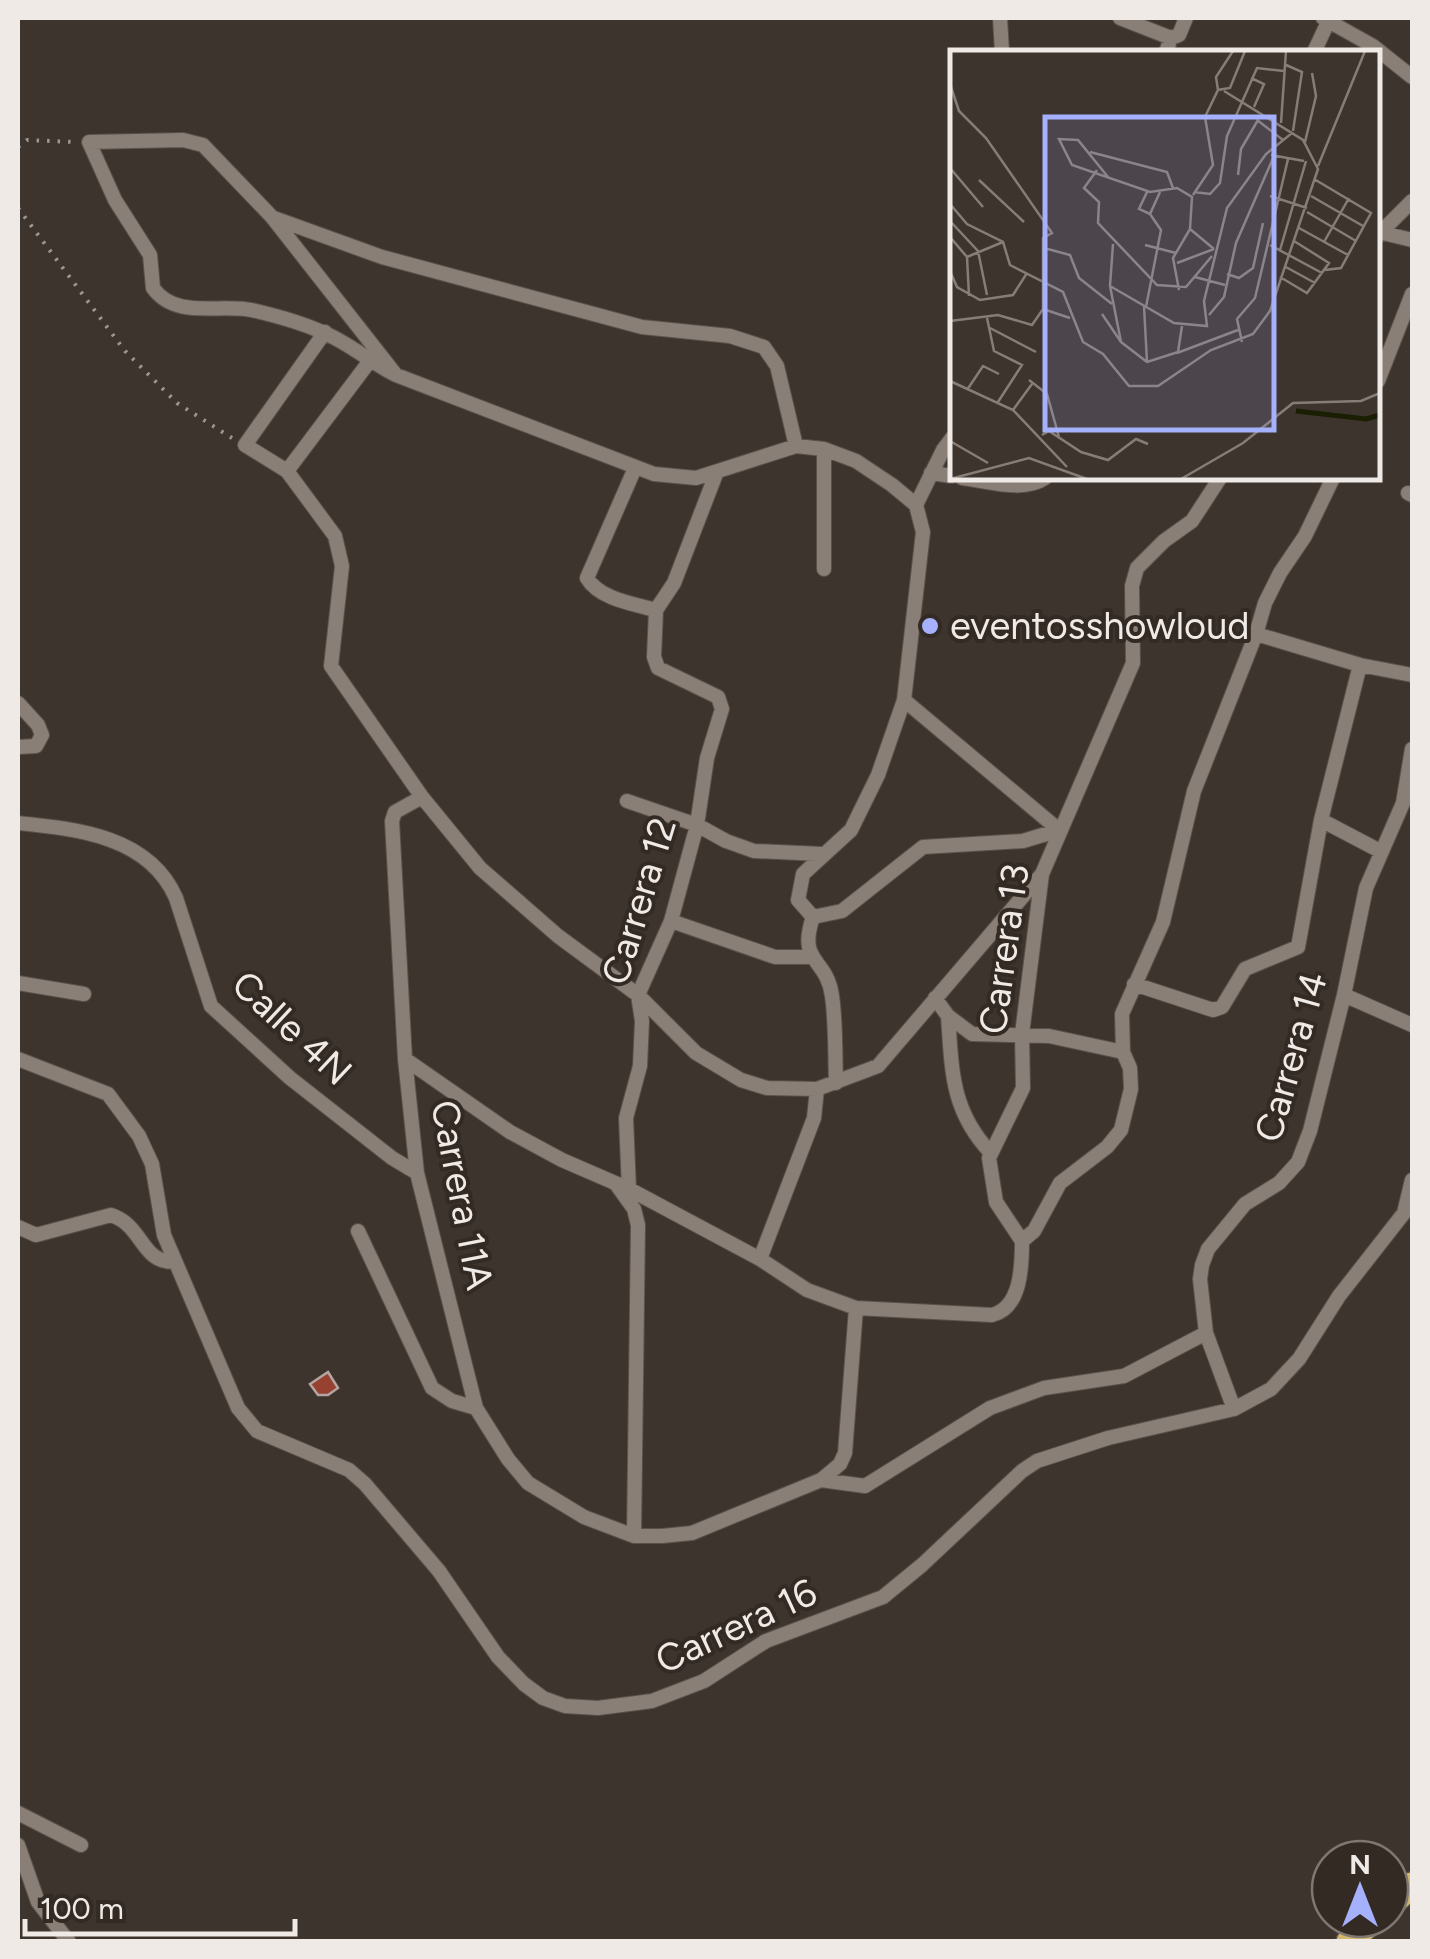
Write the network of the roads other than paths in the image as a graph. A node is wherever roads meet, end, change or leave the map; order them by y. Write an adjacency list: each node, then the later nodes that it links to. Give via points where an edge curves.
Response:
1 (1000, 18): 6 (street)
2 (1120, 18): 5 (street)
3 (1186, 18): 5 (street)
4 (1326, 19): 7 (street); 8 (street)
5 (1169, 45)
6 (1002, 50)
7 (1315, 50)
8 (1378, 50)
9 (1380, 52): 10 (street)
10 (1412, 77)
11 (1412, 201): 13 (street)
12 (272, 217): 17 (street, via 202,145 89,142 150,255 152,283 161,298 185,307 257,311); 19 (street); 22 (street, via 382,257 624,322 764,347 776,366)
13 (1380, 232)
14 (1380, 234): 15 (street)
15 (1412, 240)
16 (1412, 294): 20 (street)
17 (326, 332): 18 (street); 25 (street, via 245,446)
18 (369, 362): 19 (street); 25 (street)
19 (396, 375): 24 (street)
20 (1380, 376)
21 (950, 441): 26 (street)
22 (796, 446): 23 (street); 27 (street)
23 (824, 449): 33 (street, via 856,460); 34 (street)
24 (635, 468): 27 (street, via 678,478); 35 (street, via 587,578 596,588)
25 (288, 471): 43 (street, via 335,536 342,566 331,666)
26 (931, 473): 28 (street); 33 (street)
27 (716, 474): 35 (street, via 674,583)
28 (950, 476)
29 (976, 480): 30 (street, via 1018,486)
30 (1042, 480)
31 (1219, 480): 49 (street, Carrera 13, via 1192,521 1137,568 1132,663)
32 (1332, 480): 36 (street, via 1264,603)
33 (916, 505): 39 (street, via 923,532)
34 (824, 569)
35 (656, 610): 48 (street, Carrera 12, via 658,668 718,697 722,709)
36 (1256, 634): 37 (street); 57 (street, via 1194,791 1164,922)
37 (1360, 666): 38 (street); 46 (street)
38 (1412, 675)
39 (904, 700): 49 (street); 51 (street, via 858,818)
40 (18, 703): 41 (street, via 42,735 36,746)
41 (18, 747)
42 (1412, 749): 45 (street, Carrera 14)
43 (422, 797): 59 (street, via 480,868); 67 (street, Carrera 11A, via 392,821)
44 (627, 801): 48 (street)
45 (1408, 805): 50 (street, Carrera 14)
46 (1321, 820): 50 (street); 57 (street, via 1294,951 1245,969 1222,1007 1213,1010)
47 (18, 823): 71 (street, Calle 4N, via 108,838 156,867 176,898 211,1006 290,1078)
48 (697, 826): 51 (street, via 754,851); 54 (street, Carrera 12)
49 (1058, 830): 52 (street, Carrera 13); 53 (street, via 1023,842 923,848 842,911)
50 (1380, 851): 60 (street, Carrera 14)
51 (822, 854): 53 (street, via 803,874 798,900)
52 (1042, 874): 61 (street); 64 (street, Carrera 13)
53 (813, 917): 55 (street, via 807,934)
54 (671, 922): 55 (street, via 776,957); 59 (street, Carrera 12)
55 (812, 957): 68 (street, via 832,993)
56 (18, 983): 58 (street)
57 (1134, 984): 65 (street, via 1122,1014)
58 (84, 994)
59 (638, 995): 69 (street, via 696,1053 741,1080); 73 (street, Carrera 12, via 640,1066 626,1118)
60 (1344, 996): 63 (street); 80 (street, Carrera 14, via 1298,1162 1245,1204 1208,1248 1200,1278)
61 (936, 998): 62 (street); 68 (street, via 878,1066)
62 (948, 1016): 64 (street, via 972,1034); 70 (street, via 961,1110)
63 (1412, 1026)
64 (1022, 1034): 65 (street); 70 (street, Carrera 13, via 1021,1094)
65 (1123, 1052): 76 (street, via 1131,1090 1121,1130 1060,1183)
66 (18, 1059): 78 (street, Carrera 16, via 108,1094 152,1164)
67 (405, 1059): 71 (street, Carrera 11A); 73 (street, via 510,1132)
68 (836, 1083): 69 (street)
69 (817, 1089): 77 (street, via 814,1118)
70 (990, 1152): 76 (street, via 996,1202)
71 (416, 1173): 81 (street, Carrera 11A)
72 (1412, 1180): 82 (street, Carrera 16, via 1404,1213 1299,1358 1270,1388)
73 (622, 1187): 77 (street); 84 (street, Carrera 12, via 638,1225)
74 (18, 1227): 78 (street, via 36,1235 110,1215 137,1233 153,1258)
75 (358, 1231): 81 (street, via 432,1388)
76 (1022, 1241): 79 (street, via 1016,1292 1001,1313)
77 (760, 1259): 79 (street, via 806,1290)
78 (174, 1262): 82 (street, Carrera 16, via 238,1408 258,1431 348,1470 364,1484 439,1570 498,1657 543,1698 565,1706 652,1702 704,1682 766,1641 884,1597 1037,1461)
79 (856, 1308): 83 (street, via 845,1453)
80 (1206, 1333): 82 (street, Carrera 14); 83 (street, via 1124,1376 1044,1388 990,1408 866,1486)
81 (476, 1408): 84 (street, Carrera 11A, via 528,1482 584,1517)
82 (1234, 1409)
83 (822, 1480): 84 (street, via 692,1534)
84 (634, 1536)
85 (18, 1813): 87 (street)
86 (18, 1845): 88 (street, via 38,1902)
87 (80, 1845)
88 (69, 1942)

